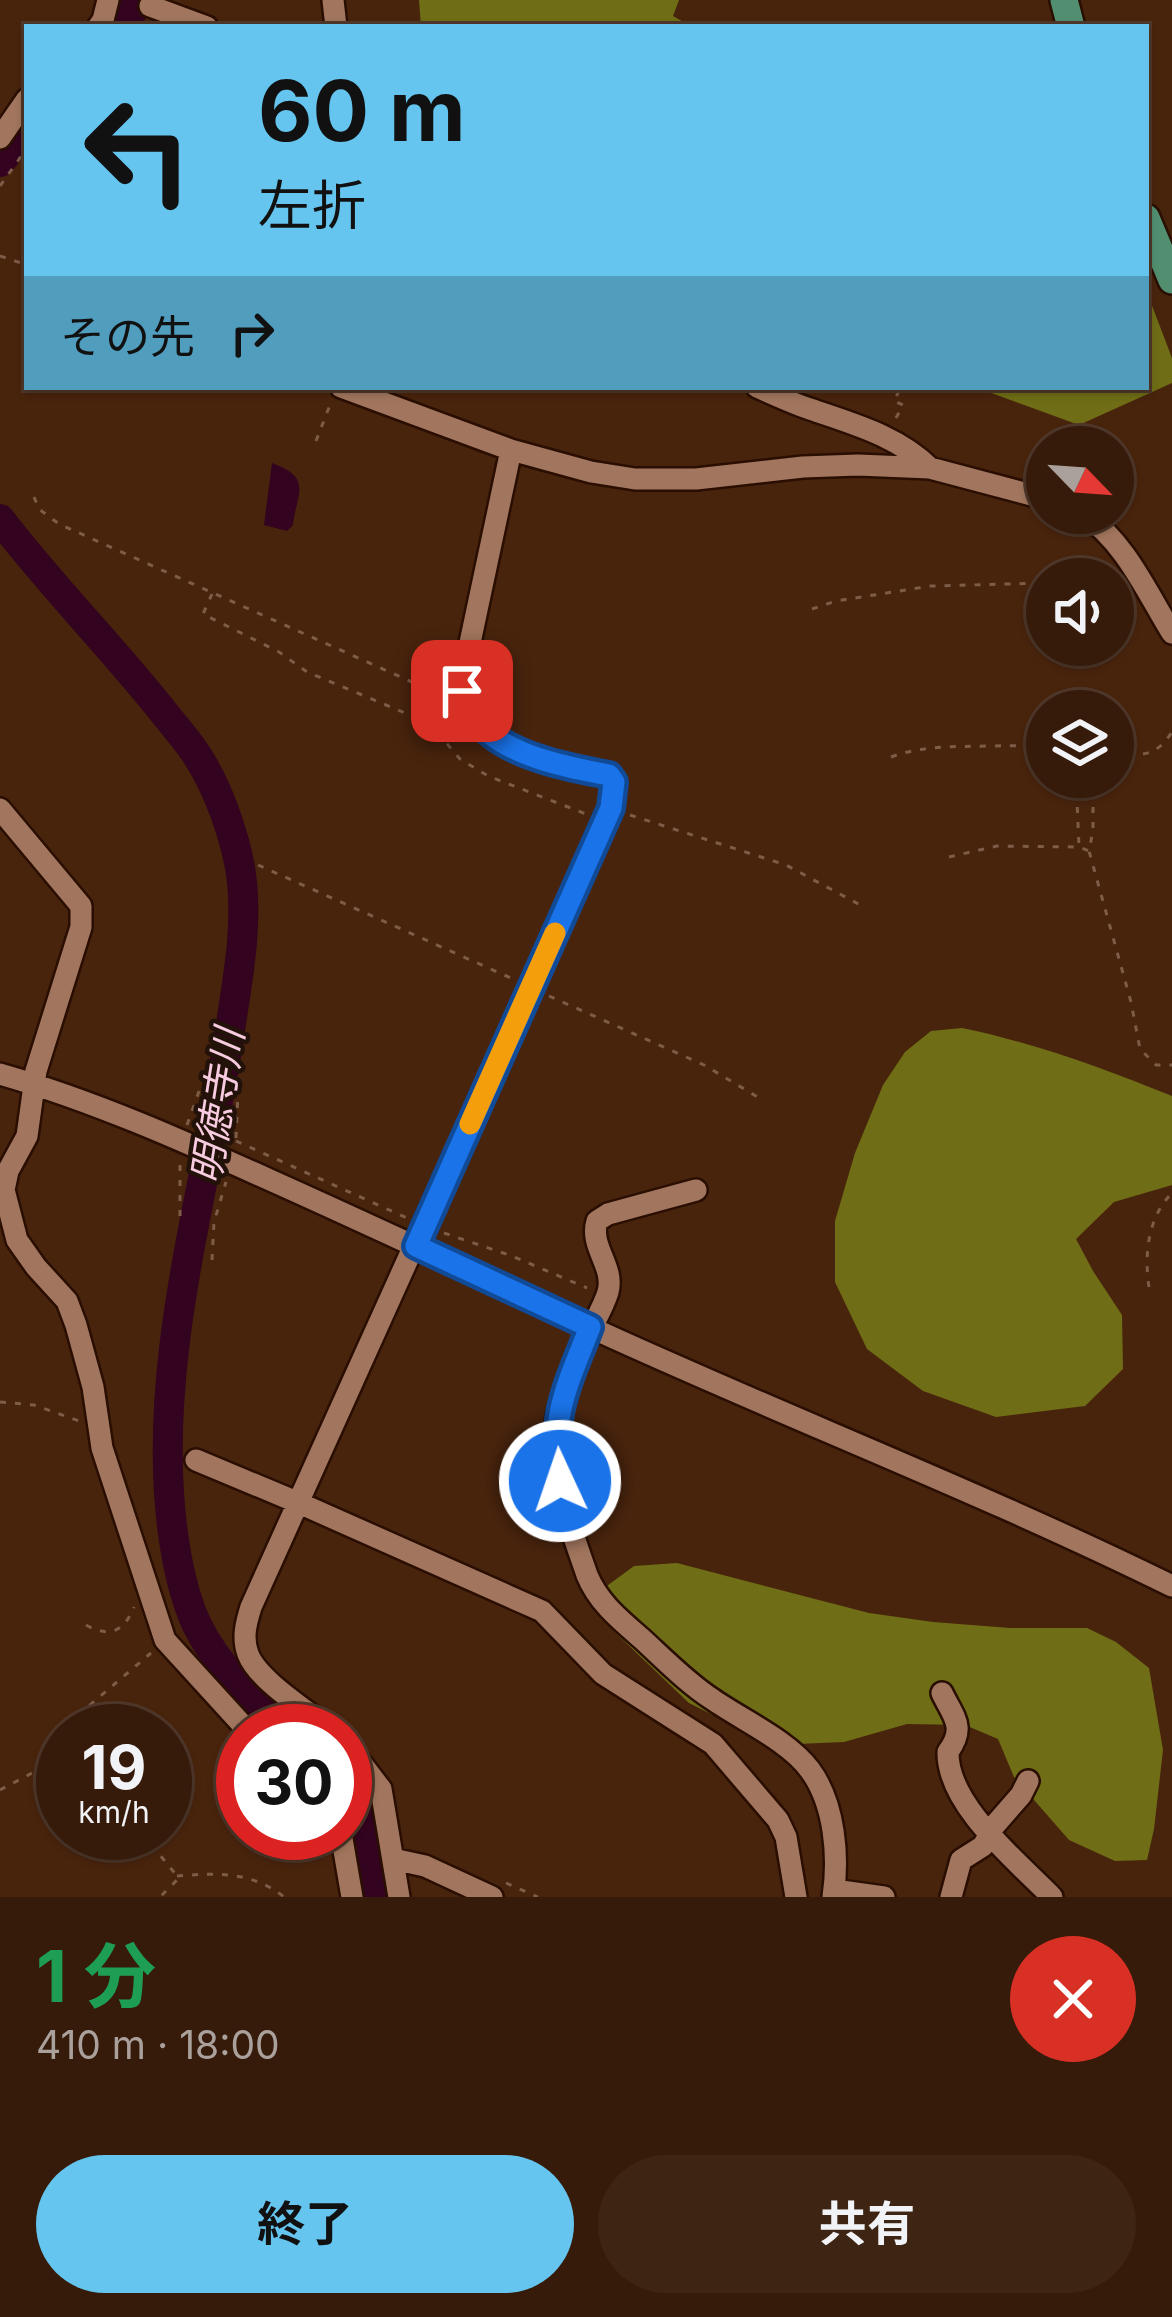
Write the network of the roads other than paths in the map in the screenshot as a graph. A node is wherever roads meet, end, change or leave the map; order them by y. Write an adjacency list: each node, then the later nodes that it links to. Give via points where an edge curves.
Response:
1 (150, 6): 2 (street)
2 (199, 24)
3 (24, 103): 4 (street)
4 (0, 138)
5 (1149, 225): 6 (main road)
6 (1172, 280)
7 (764, 390): 10 (street, via 845,419)
8 (336, 396): 9 (street)
9 (512, 450): 10 (street, via 635,478); 18 (street, via 462,691 488,732 507,744 614,782 609,814)
10 (931, 468): 11 (street)
11 (1026, 493)
12 (1107, 534): 13 (street)
13 (1172, 633)
14 (0, 809): 16 (street, via 81,906)
15 (0, 1074): 16 (street)
16 (34, 1084): 18 (street, via 116,1112); 24 (street, via 27,1136 4,1190 17,1240 67,1301 94,1387 102,1448 165,1640)
17 (695, 1190): 19 (street, via 597,1222 609,1286)
18 (416, 1246): 19 (street); 21 (street)
19 (590, 1327): 22 (street); 31 (street, via 558,1412 554,1447 593,1589 701,1691 810,1770 833,1834)
20 (196, 1460): 21 (street)
21 (299, 1503): 25 (street, via 245,1625 248,1654); 35 (street, via 542,1611 603,1674 713,1744 778,1820)
22 (1172, 1586)
23 (942, 1693): 28 (street, via 959,1727 948,1752 953,1784)
24 (223, 1704)
25 (298, 1704)
26 (372, 1776): 29 (street, via 382,1789)
27 (1028, 1780): 28 (street)
28 (990, 1833): 37 (street, via 961,1860); 38 (street)
29 (393, 1859): 33 (street); 34 (street)
30 (346, 1860): 32 (street)
31 (834, 1894): 36 (street)
32 (352, 1897)
33 (400, 1897)
34 (492, 1897)
35 (796, 1897)
36 (884, 1897)
37 (951, 1897)
38 (1052, 1897)

